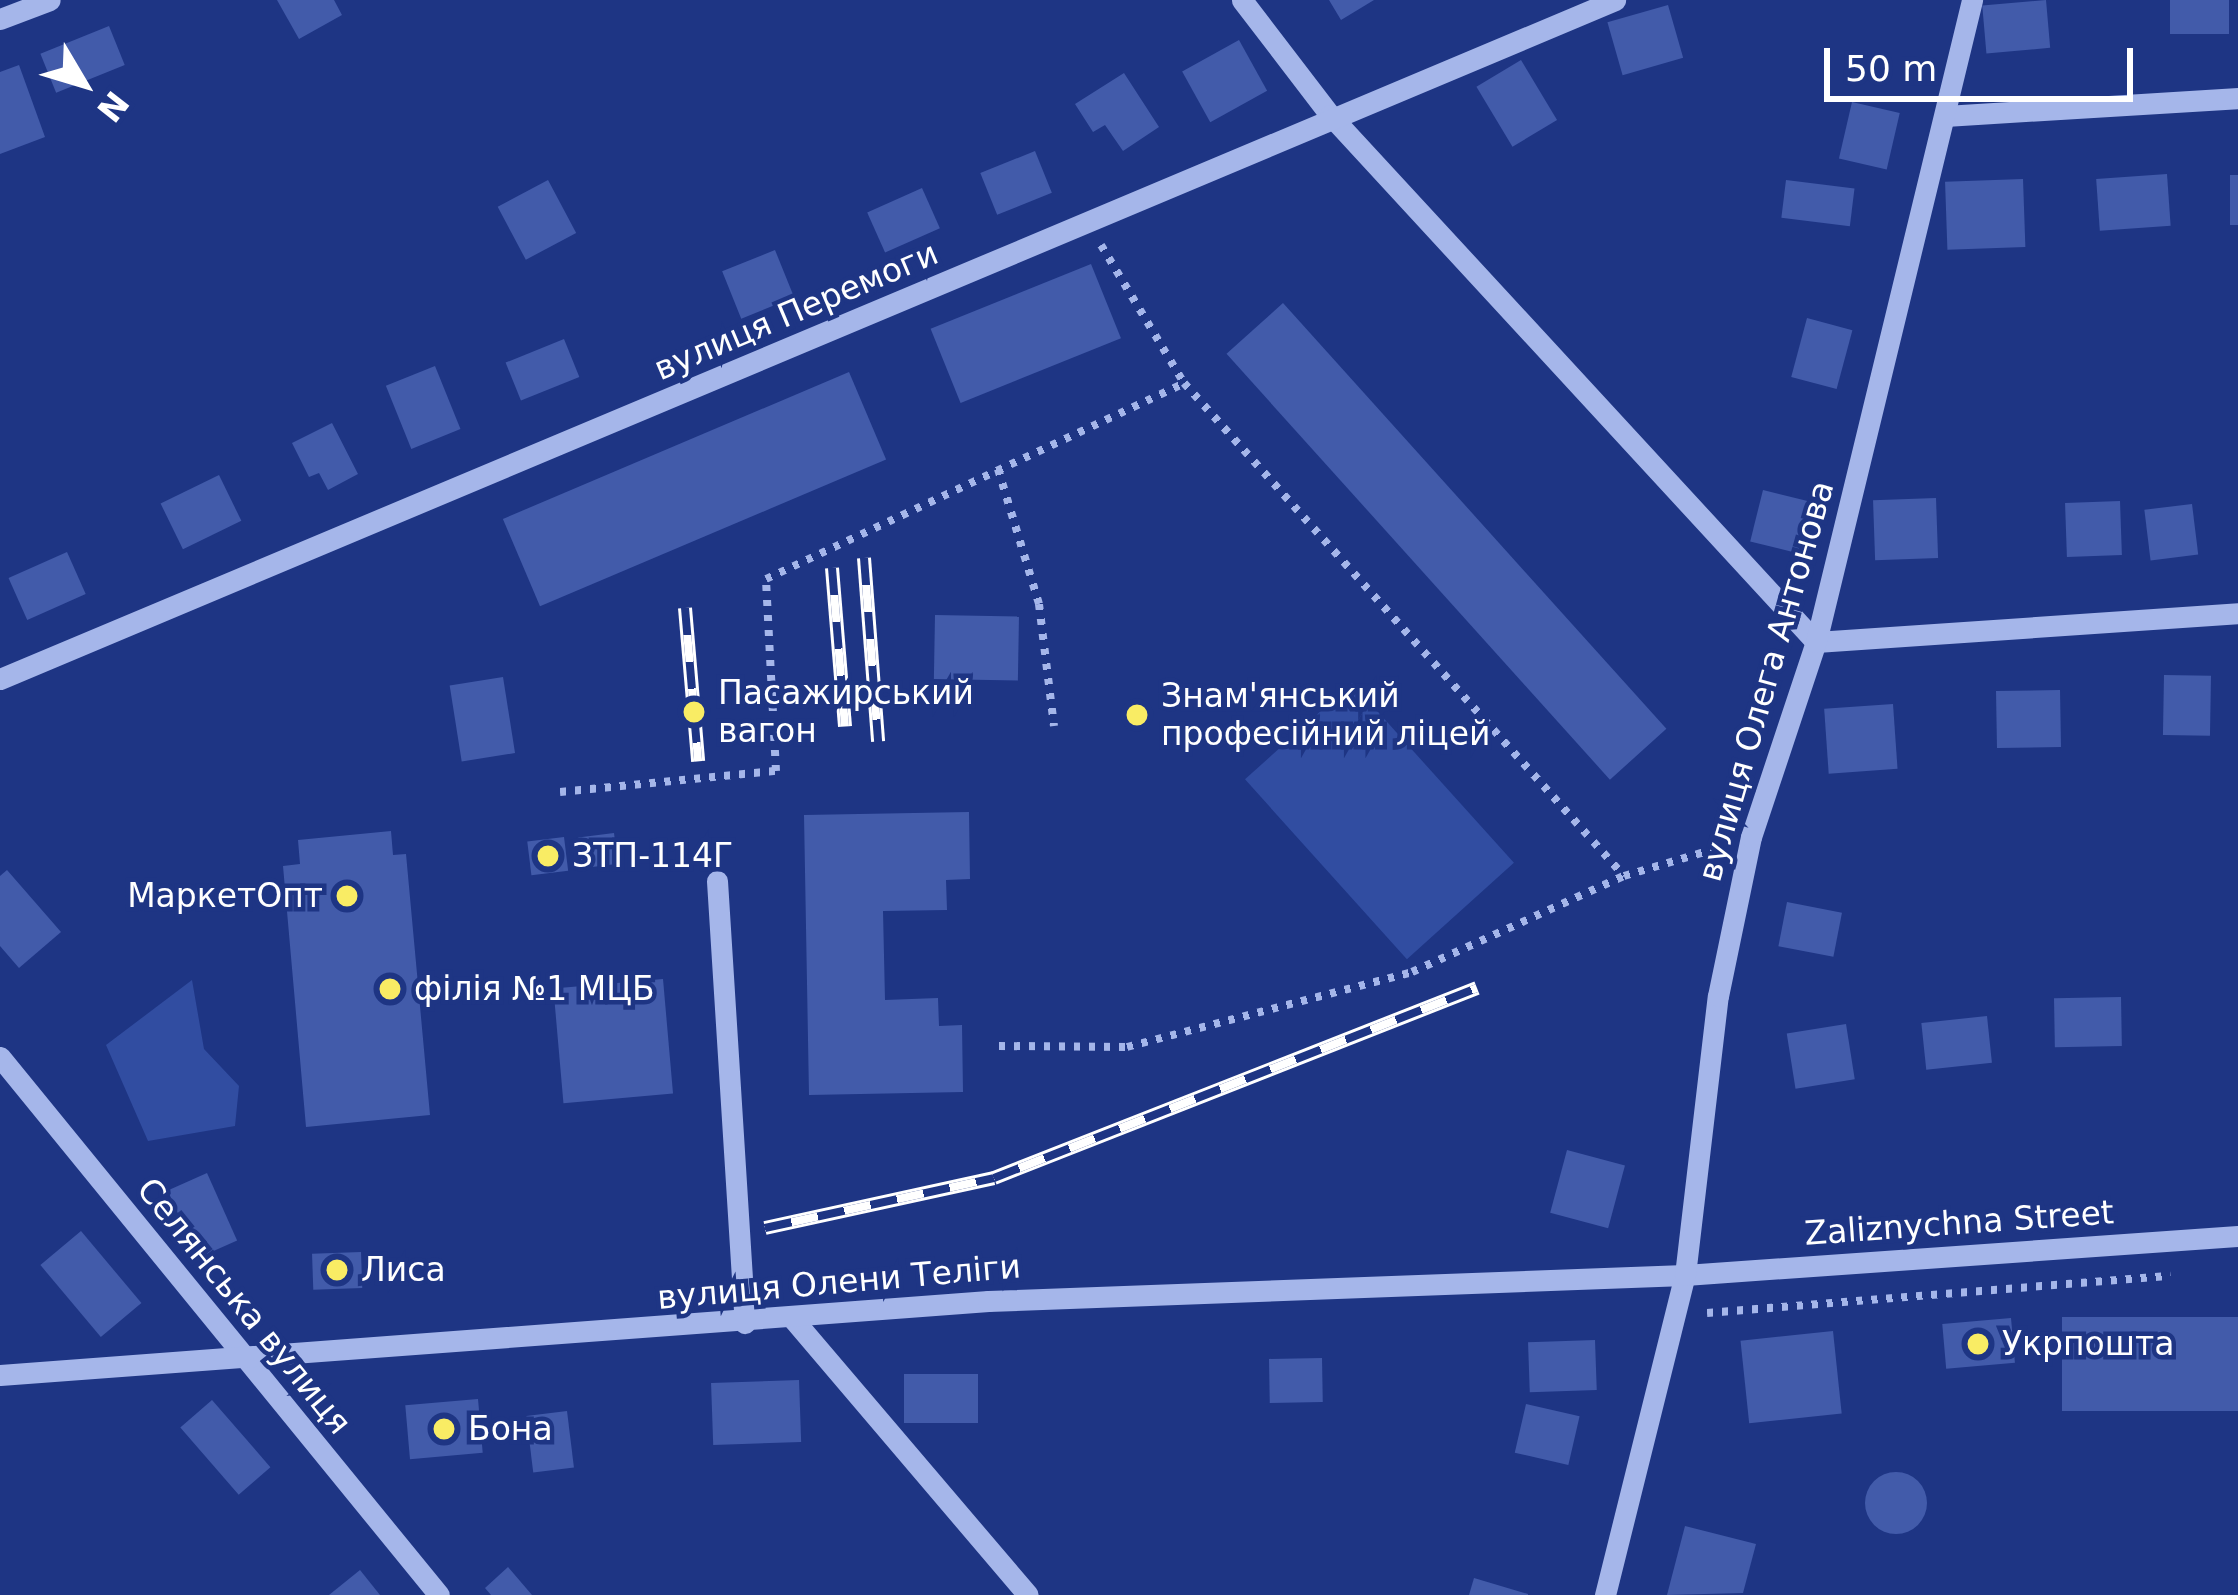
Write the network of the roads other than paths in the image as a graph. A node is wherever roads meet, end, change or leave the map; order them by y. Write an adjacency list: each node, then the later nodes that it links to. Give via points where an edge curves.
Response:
1 (50, 0): 5 (street)
2 (1242, 0): 7 (street)
3 (1615, 0): 7 (street, вулиця Перемоги)
4 (1972, 0): 8 (street, вулиця Олега Антонова)
5 (0, 19)
6 (2238, 98): 8 (street)
7 (1330, 115): 10 (street); 11 (street, вулиця Перемоги)
8 (1945, 116): 10 (street, вулиця Олега Антонова)
9 (2238, 613): 10 (street)
10 (1816, 642): 15 (street, вулиця Олега Антонова, via 1751,837 1718,996)
11 (0, 679)
12 (717, 881): 17 (street)
13 (0, 1057): 18 (street, Селянська вулиця)
14 (2238, 1236): 15 (street, Zaliznychna Street)
15 (1684, 1276): 16 (street, вулиця Олени Теліги, via 988,1300); 22 (street, вулиця Олега Антонова)
16 (793, 1319): 17 (street, вулиця Олени Теліги); 21 (street)
17 (745, 1323): 18 (street, вулиця Олени Теліги)
18 (243, 1359): 19 (street, вулиця Олени Теліги); 20 (street, Селянська вулиця)
19 (0, 1375)
20 (439, 1595)
21 (1028, 1595)
22 (1605, 1595)

